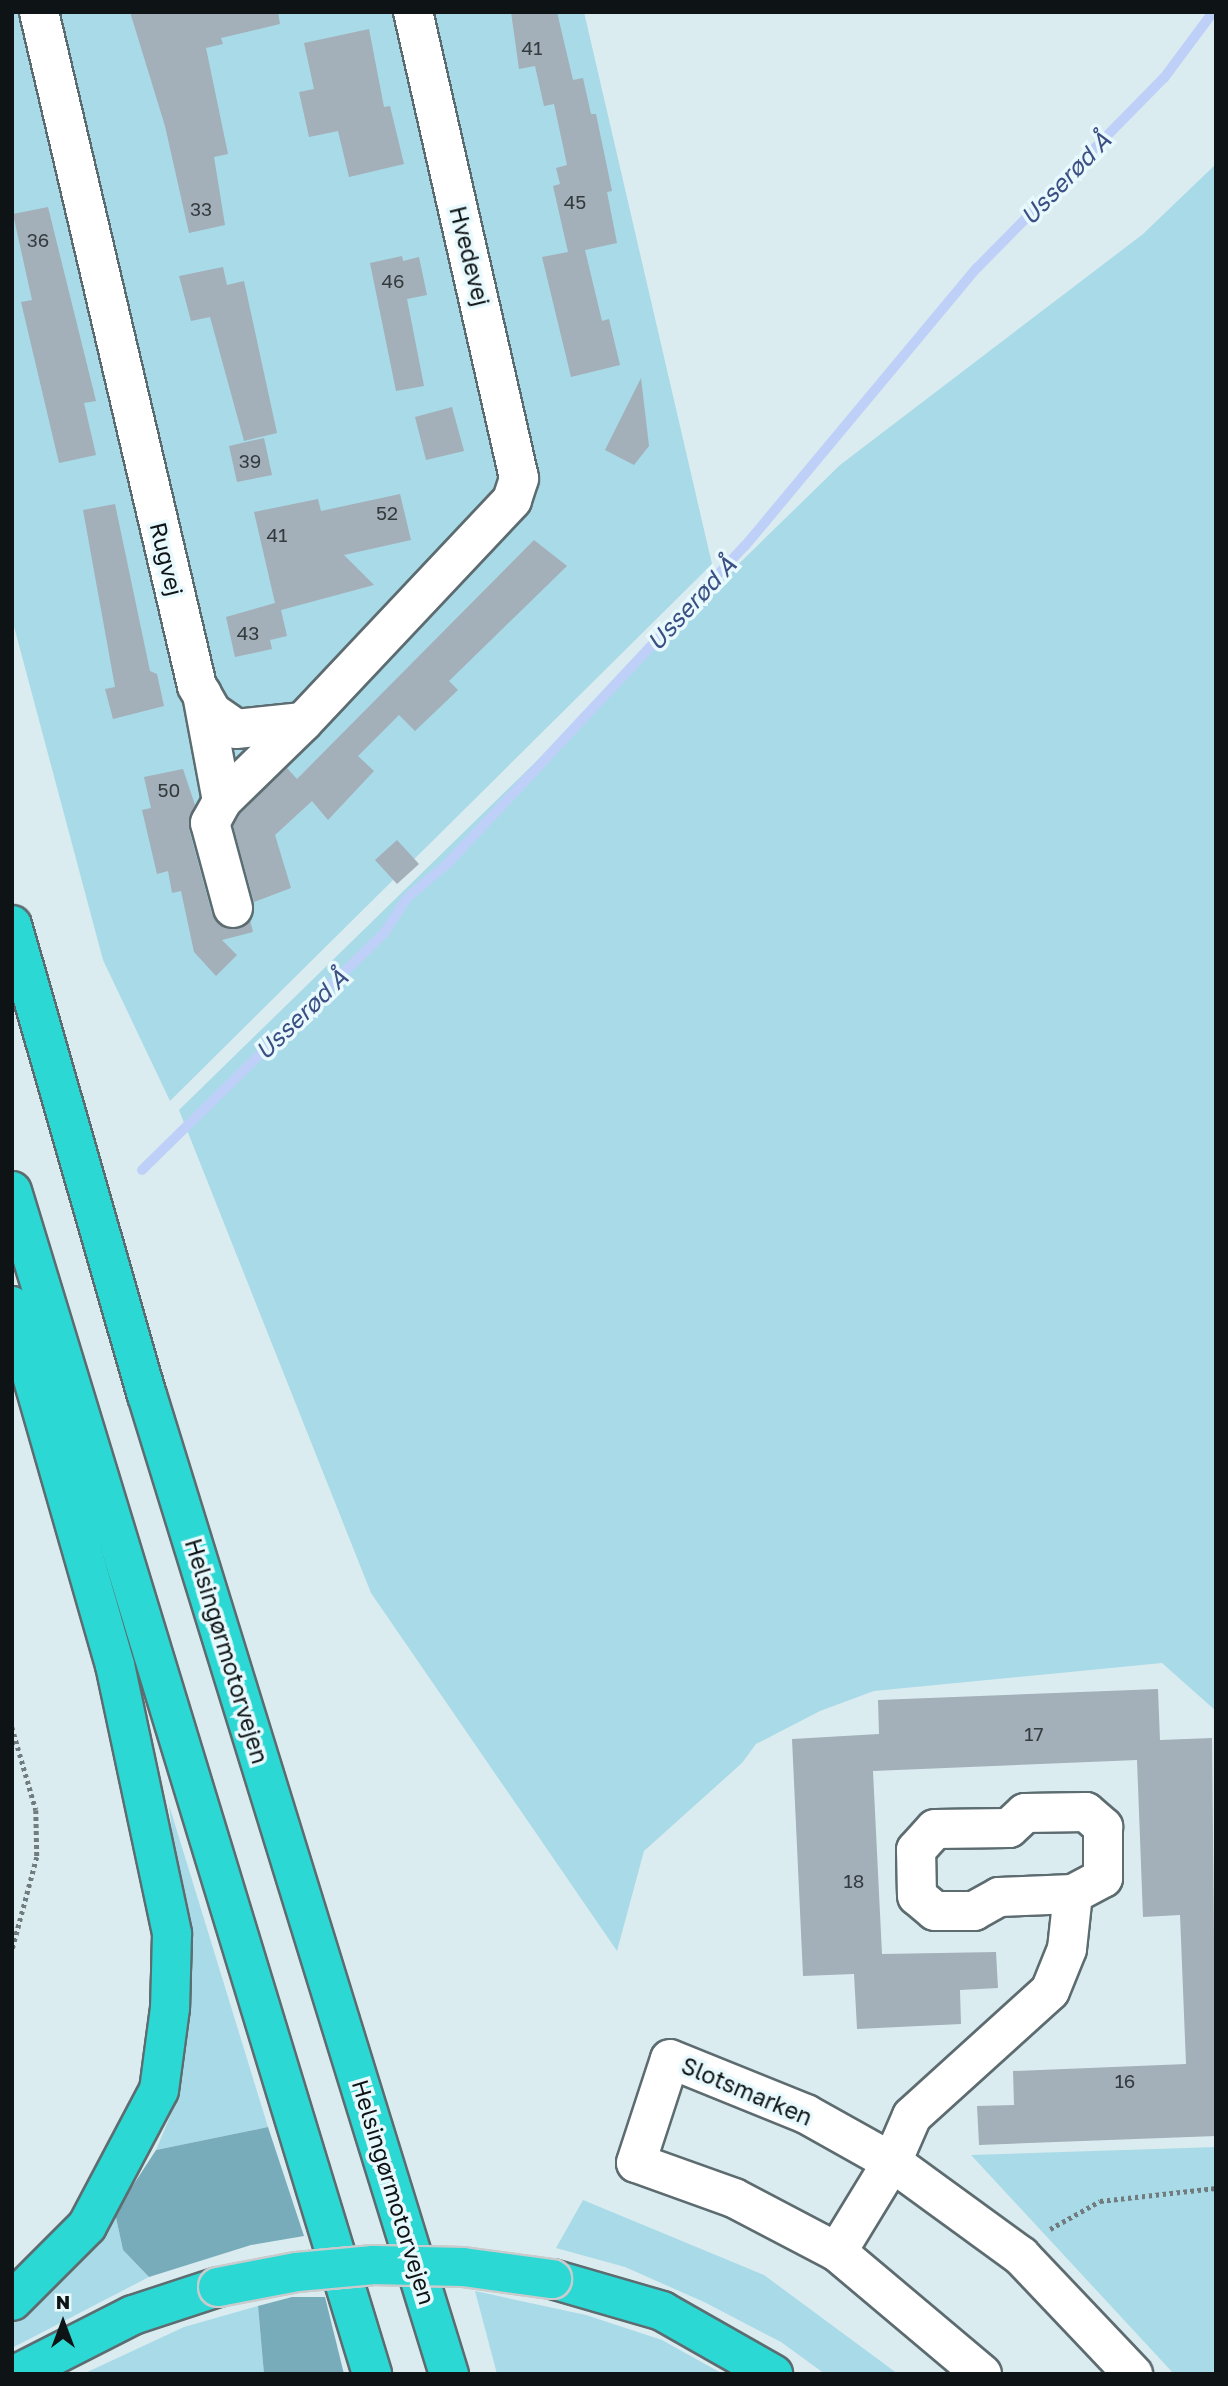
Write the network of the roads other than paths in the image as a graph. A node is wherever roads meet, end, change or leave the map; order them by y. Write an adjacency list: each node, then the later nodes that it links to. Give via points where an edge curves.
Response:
1 (39, 12): 3 (street, Rugvej)
2 (413, 12): 4 (street, Hvedevej, via 517,447 519,478 512,500)
3 (202, 694): 4 (street, Rugvej, via 212,712 236,729); 5 (street)
4 (303, 722): 5 (street)
5 (222, 801): 6 (street, via 210,823)
6 (233, 908)
7 (12, 925): 18 (highway, Helsingørmotorvejen, via 147,1395)
8 (12, 1191): 17 (highway)
9 (12, 1306): 13 (highway, via 116,1665 172,1934 170,2008 159,2090 87,2226)
10 (1073, 1894): 10 (street, via 999,1897 974,1911 935,1911 917,1896 916,1850 935,1829 1009,1828 1025,1813 1086,1812 1103,1827 1103,1878); 11 (street, via 1067,1949 1050,1990 912,2116)
11 (892, 2162): 12 (street); 12 (street, Slotsmarken, via 806,2114 670,2059 636,2163 734,2198); 21 (street, Slotsmarken, via 1021,2256)
12 (837, 2252): 20 (street, Slotsmarken)
13 (12, 2301)
14 (65, 2348): 15 (highway); 16 (highway); 19 (highway, bridge, via 133,2315 218,2287 374,2265 463,2267 552,2279 662,2311)
15 (17, 2374)
16 (36, 2374)
17 (372, 2374)
18 (449, 2374)
19 (773, 2374)
20 (982, 2374)
21 (1133, 2374)

